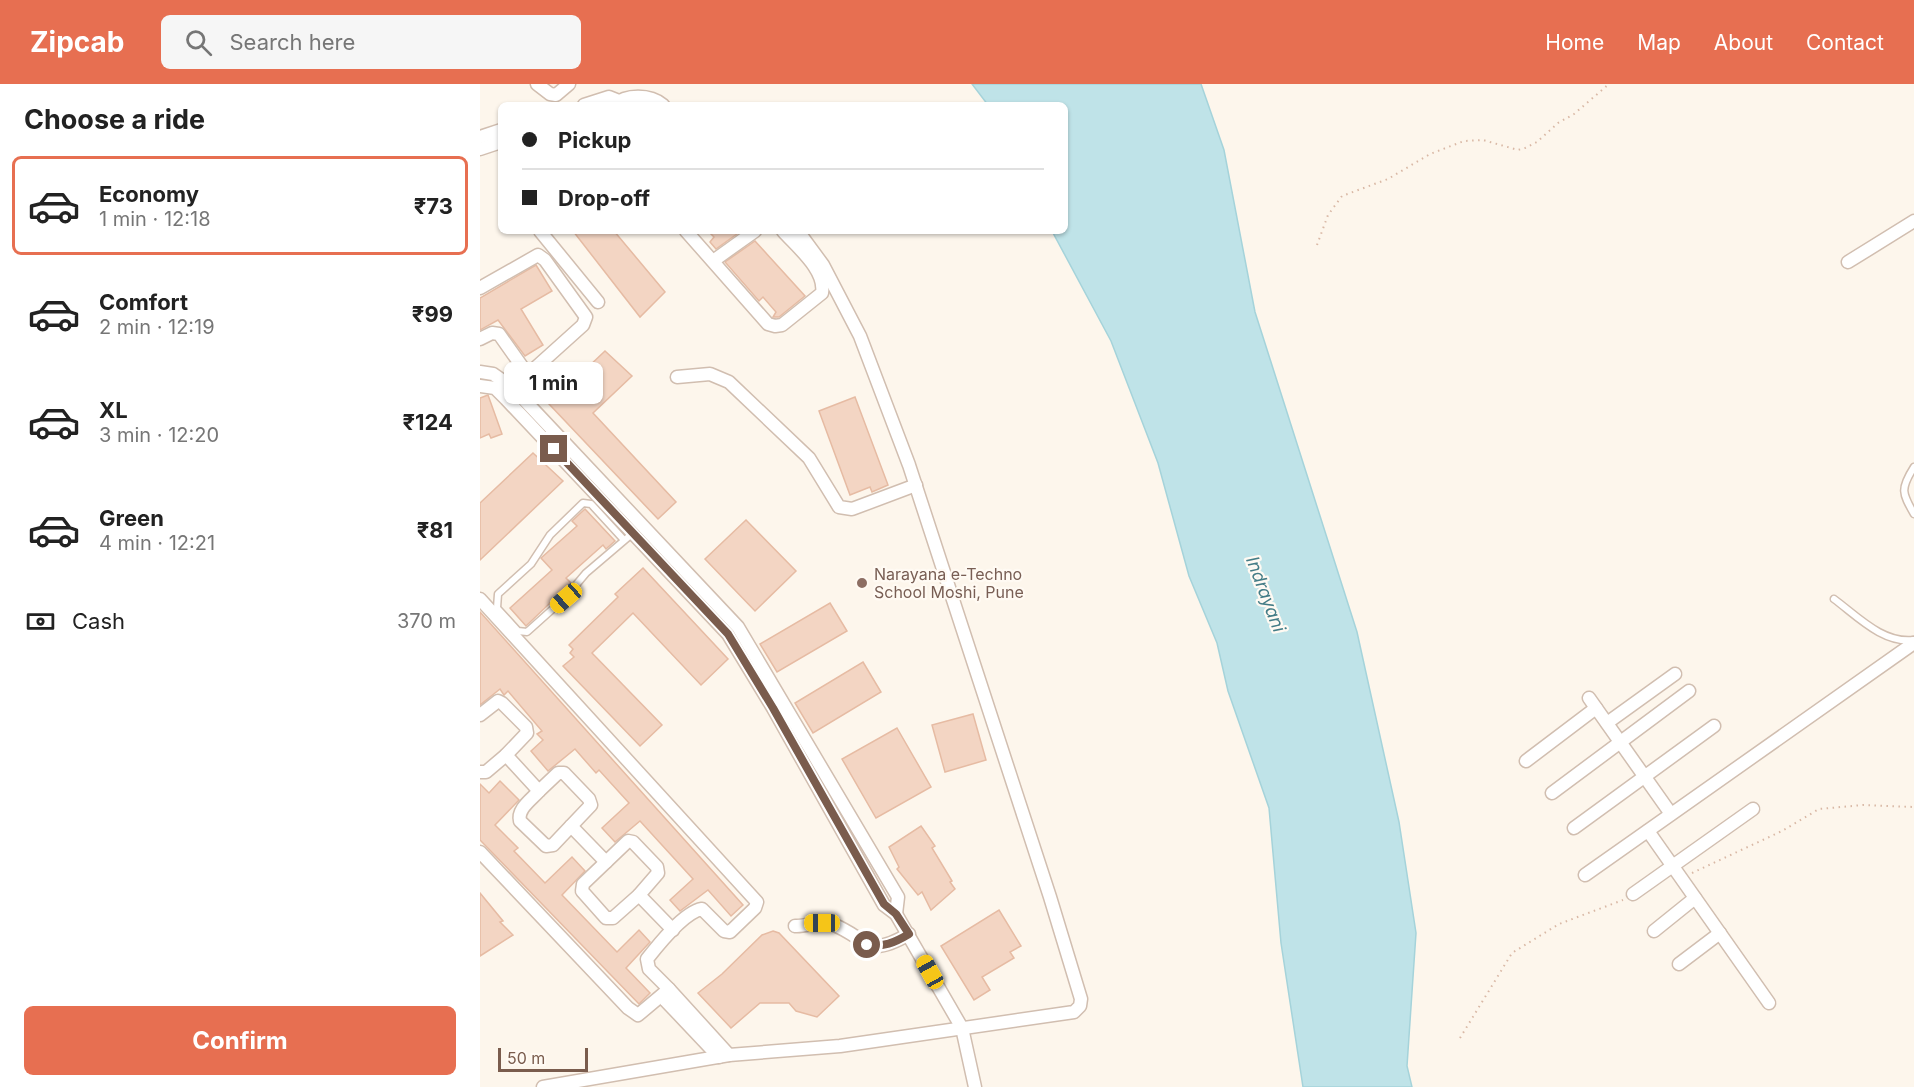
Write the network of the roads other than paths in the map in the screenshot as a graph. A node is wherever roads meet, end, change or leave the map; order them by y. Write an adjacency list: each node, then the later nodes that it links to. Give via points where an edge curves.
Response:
1 (537, 84): 2 (street, via 556,95)
2 (568, 84)
3 (627, 84): 4 (street)
4 (632, 97): 7 (street); 8 (street)
5 (595, 102): 6 (street, via 609,98)
6 (615, 102)
7 (619, 102)
8 (657, 102)
9 (498, 131): 10 (street)
10 (480, 137)
11 (498, 143): 12 (street)
12 (480, 149)
13 (1914, 221): 20 (street)
14 (542, 234): 22 (street)
15 (689, 234): 19 (street)
16 (751, 234): 19 (street)
17 (786, 234): 19 (street, via 814,267 823,287 822,293 782,325 768,324)
18 (800, 234): 30 (street, via 823,265 860,336)
19 (713, 261)
20 (1848, 262)
21 (480, 288): 25 (street, via 538,255 585,313 583,325)
22 (598, 302)
23 (480, 339): 25 (street, via 499,334)
24 (480, 372): 28 (street, via 493,374)
25 (528, 375): 28 (street)
26 (677, 377): 30 (street, via 710,374 729,382 809,458 839,507 852,509)
27 (480, 386): 28 (street)
28 (509, 394): 32 (street); 33 (street)
29 (1914, 467): 31 (lane, via 1903,492)
30 (916, 485): 73 (street, via 1081,999 1074,1012)
31 (1914, 514)
32 (629, 537): 32 (lane, via 527,632 518,631 497,608 498,594 531,564 550,535 583,503 591,504); 33 (street)
33 (668, 561): 37 (street)
34 (480, 599): 66 (street, via 757,902 730,932 724,931 702,909)
35 (1834, 599): 36 (lane, via 1870,627 1892,638)
36 (1914, 641): 51 (street)
37 (751, 661): 54 (street); 56 (street)
38 (1675, 674): 41 (street)
39 (1689, 691): 43 (street)
40 (480, 715): 44 (street, via 498,701 525,728 525,737)
41 (1606, 723): 43 (street); 45 (street, via 1592,703)
42 (1714, 726): 47 (street)
43 (1620, 742): 47 (street); 49 (street)
44 (506, 755): 46 (street, via 486,772); 48 (street)
45 (1526, 761)
46 (480, 772)
47 (1645, 777): 51 (street); 53 (street)
48 (539, 791): 52 (street, via 558,773 564,773 589,799 591,805); 52 (street, via 522,809 520,821 546,846)
49 (1552, 793)
50 (1753, 808): 59 (street)
51 (1671, 814): 55 (street)
52 (571, 826): 58 (street)
53 (1574, 828)
54 (858, 829): 56 (street); 64 (street, via 898,897)
55 (1648, 831): 59 (street); 60 (street)
56 (845, 836): 64 (street, via 884,904)
57 (480, 852): 71 (street, via 634,1014)
58 (606, 862): 61 (street, via 628,841 633,842 658,873); 61 (street, via 583,884 582,891 606,918 612,918)
59 (1672, 866): 62 (street); 63 (street)
60 (1585, 875)
61 (639, 895): 66 (street)
62 (1629, 896)
63 (1695, 898): 67 (street); 68 (street)
64 (896, 914): 69 (street)
65 (795, 926): 69 (street, via 831,923 867,945 881,947)
66 (673, 930): 71 (street, via 647,959 649,969)
67 (1654, 931)
68 (1720, 933): 70 (street); 72 (street)
69 (909, 934): 73 (street)
70 (1679, 964)
71 (667, 995): 74 (street)
72 (1769, 1003)
73 (962, 1028): 74 (street, via 840,1046); 76 (street)
74 (724, 1056): 75 (street)
75 (543, 1087)
76 (975, 1087)

